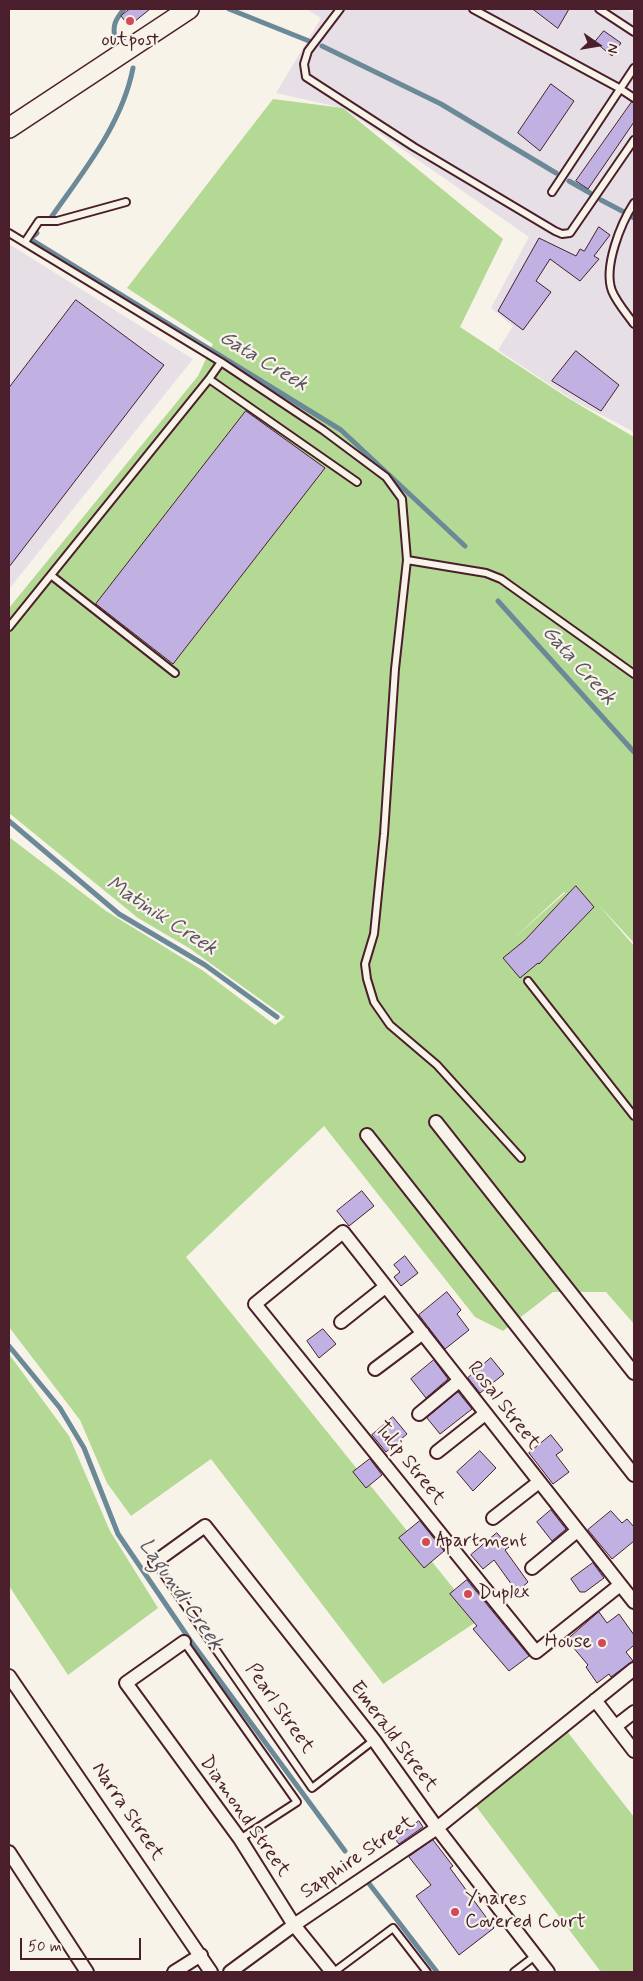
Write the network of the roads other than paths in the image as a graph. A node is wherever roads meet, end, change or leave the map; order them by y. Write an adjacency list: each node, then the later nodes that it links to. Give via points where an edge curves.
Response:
1 (190, 9): 9 (main road)
2 (340, 9): 10 (lane, via 308,51 304,64 306,77 414,147 562,234 570,233)
3 (473, 9): 7 (lane)
4 (599, 9): 5 (lane)
5 (634, 32)
6 (634, 68): 7 (lane)
7 (619, 88): 8 (lane); 11 (lane)
8 (634, 98)
9 (9, 128)
10 (634, 140)
11 (552, 192)
12 (126, 202): 15 (lane, via 57,221 39,221)
13 (634, 203): 16 (lane, via 616,242 610,270 612,291)
14 (9, 233): 15 (lane)
15 (25, 242): 17 (lane)
16 (634, 324)
17 (221, 362): 18 (lane); 20 (lane, via 324,430 386,477 402,499)
18 (209, 380): 19 (lane); 21 (lane)
19 (357, 482)
20 (406, 560): 24 (lane, via 486,573 501,579); 29 (lane, via 384,834 374,934 365,964 367,979 374,1002 390,1025 436,1065)
21 (52, 576): 22 (lane); 23 (lane)
22 (9, 627)
23 (175, 673)
24 (634, 674)
25 (528, 981): 26 (lane)
26 (634, 1116)
27 (436, 1122): 35 (street)
28 (367, 1135): 40 (street)
29 (521, 1158)
30 (343, 1232): 31 (street, Rosal Street); 47 (street, Tulip Street, via 255,1304 536,1652)
31 (385, 1287): 32 (street); 33 (street, Rosal Street)
32 (341, 1322)
33 (423, 1333): 34 (street); 36 (street, Rosal Street)
34 (375, 1369)
35 (634, 1373)
36 (459, 1381): 37 (street); 38 (street, Rosal Street)
37 (419, 1414)
38 (485, 1414): 39 (street); 41 (street, Rosal Street)
39 (438, 1452)
40 (634, 1475)
41 (539, 1482): 42 (street); 44 (street, Rosal Street)
42 (493, 1518)
43 (204, 1526): 45 (street, Pearl Street); 55 (street, Emerald Street)
44 (577, 1531): 46 (street); 47 (street, Rosal Street)
45 (155, 1562): 55 (lane, Pearl Street, via 312,1788)
46 (532, 1568)
47 (620, 1585): 48 (street, Rosal Street)
48 (634, 1602)
49 (184, 1642): 58 (lane, via 297,1802); 58 (street, Diamond Street, via 126,1683)
50 (634, 1669): 52 (street, Sapphire Street)
51 (9, 1676): 61 (street, Narra Street)
52 (595, 1700): 54 (street); 57 (street, Sapphire Street)
53 (634, 1712): 54 (street)
54 (616, 1726): 56 (street)
55 (374, 1740): 57 (street, Emerald Street)
56 (634, 1750)
57 (437, 1828): 60 (street, Sapphire Street); 62 (street, Emerald Street)
58 (240, 1839): 60 (street, Diamond Street)
59 (9, 1852): 63 (street)
60 (294, 1925): 66 (street, Sapphire Street); 67 (street, Diamond Street)
61 (201, 1955): 64 (street); 65 (street, Narra Street)
62 (536, 1956): 69 (lane); 70 (street, Emerald Street)
63 (87, 1972)
64 (174, 1972)
65 (211, 1972)
66 (230, 1972)
67 (333, 1972): 68 (lane, via 393,1928)
68 (426, 1972)
69 (514, 1972)
70 (548, 1972)

